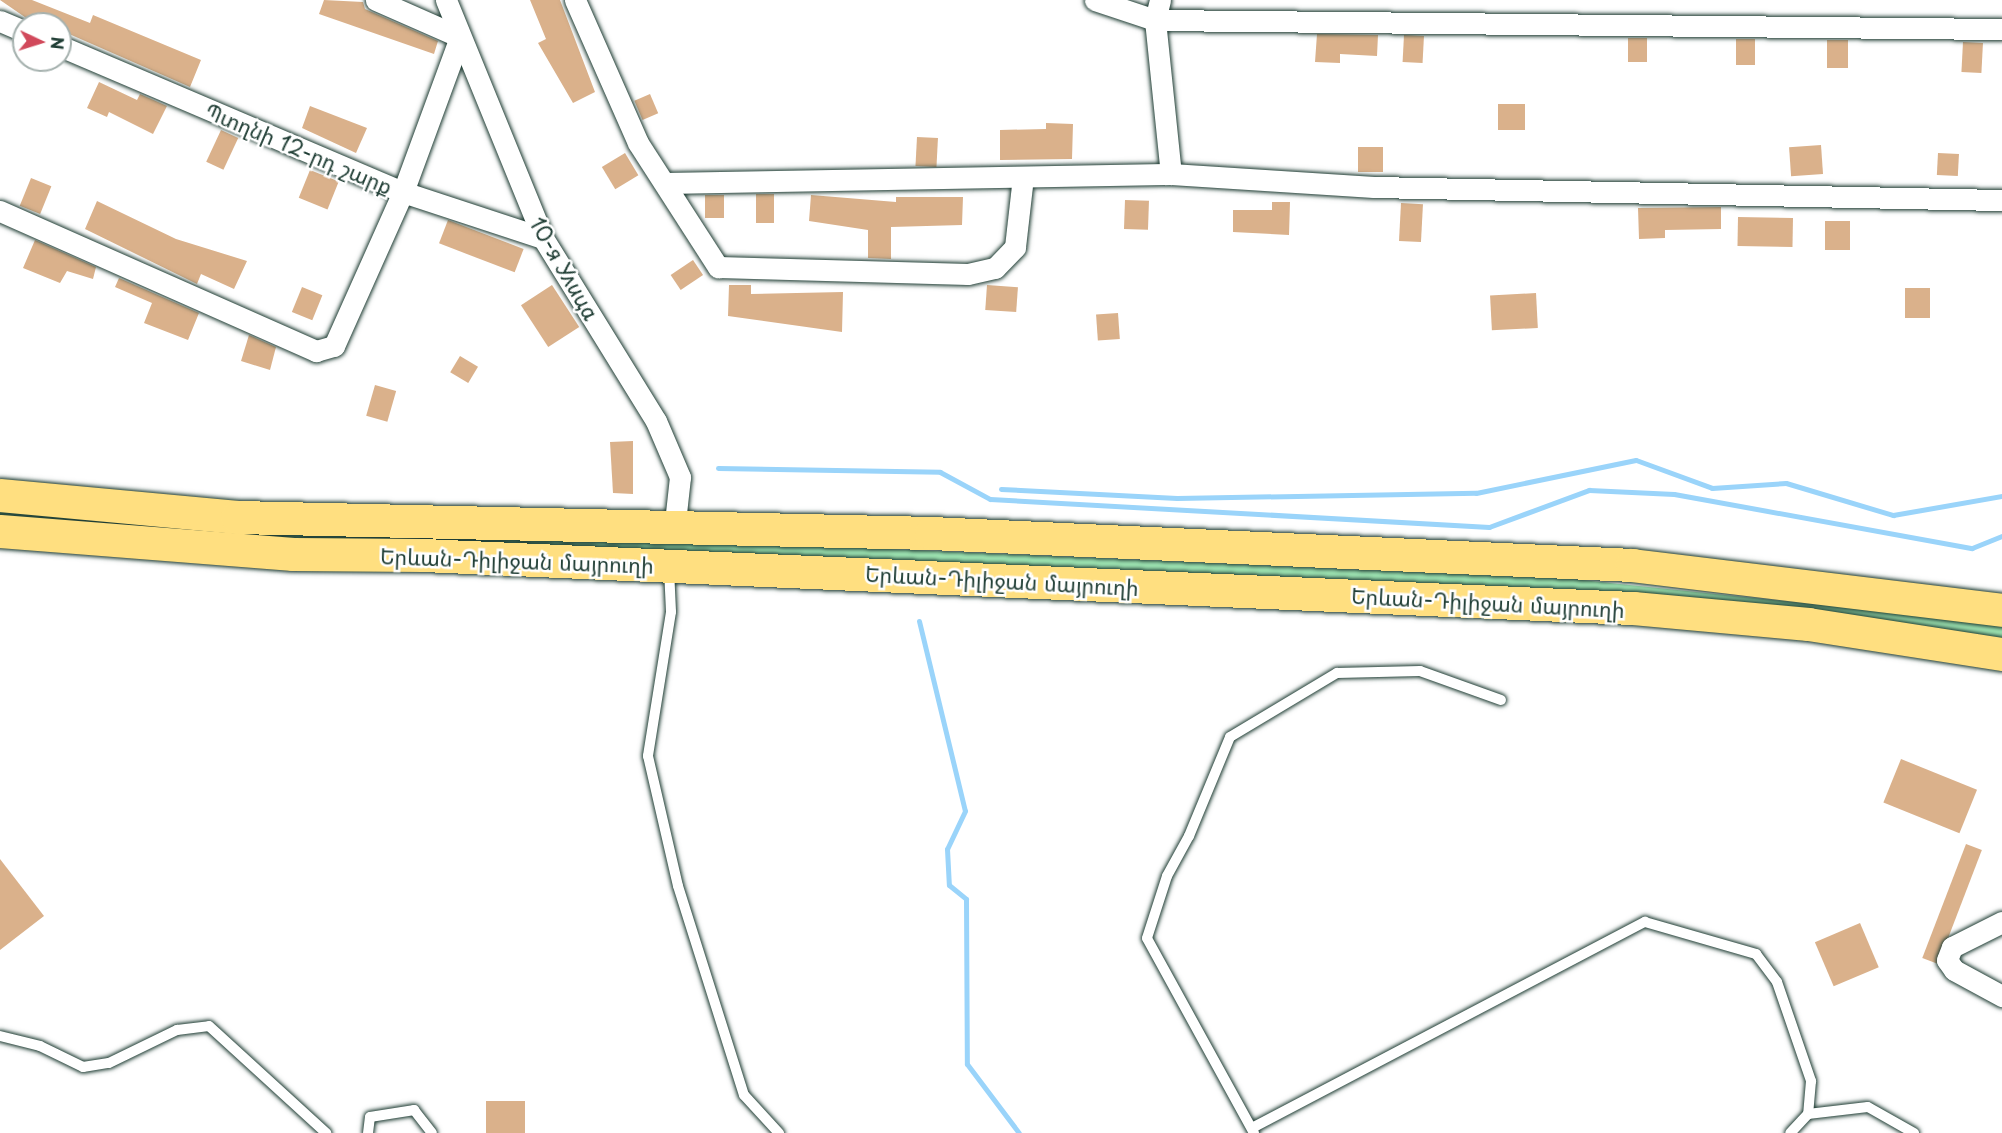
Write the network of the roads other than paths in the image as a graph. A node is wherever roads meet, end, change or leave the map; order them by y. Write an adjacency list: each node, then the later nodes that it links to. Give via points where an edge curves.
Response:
1 (376, 0): 8 (street)
2 (446, 0): 8 (street, 10-я Улица)
3 (575, 0): 12 (street, via 638,143)
4 (1095, 0): 6 (street)
5 (1160, 0): 6 (street)
6 (1155, 21): 7 (street); 10 (street)
7 (2002, 29)
8 (460, 37): 13 (street); 16 (street, 10-я Улица)
9 (72, 51): 13 (street, Պտղնի 12-րդ շարք)
10 (1171, 174): 11 (street); 14 (street, via 1374,187)
11 (1023, 177): 12 (street); 12 (street, via 1015,247 995,268 968,274 729,270 709,259)
12 (666, 183)
13 (403, 192): 15 (street, via 334,346 316,351); 16 (street, Պտղնի 12-րդ շարք)
14 (2002, 200)
15 (0, 211)
16 (543, 238): 19 (street, 10-я Улица, via 656,421 680,477)
17 (0, 495): 19 (highway, Երևան-Դիլիջան մայրուղի, via 237,517)
18 (0, 531): 20 (highway, Երևան-Դիլիջան մայրուղի, via 293,554)
19 (674, 531): 21 (highway, Երևան-Դիլիջան մայրուղի, via 931,533 1632,565)
20 (669, 566): 22 (highway, Երևան-Դիլիջան մայրուղի, via 1633,608 1808,624); 32 (lane, via 671,612 648,756 678,885 744,1095)
21 (2002, 610)
22 (2002, 654)
23 (1501, 700): 28 (lane, via 1420,671 1337,673 1230,737 1189,836 1167,876 1147,938)
24 (2002, 922): 25 (street, via 1952,947 1947,960 1954,970)
25 (2002, 996)
26 (0, 1036): 29 (lane, via 40,1046 83,1067 109,1064 177,1030 209,1026)
27 (1808, 1114): 28 (lane, via 1811,1081 1777,982 1756,954 1645,922); 33 (lane); 34 (lane, via 1868,1107)
28 (1253, 1130)
29 (326, 1133)
30 (368, 1133): 31 (lane, via 370,1117 414,1110)
31 (432, 1133)
32 (779, 1133)
33 (1790, 1133)
34 (1914, 1133)

